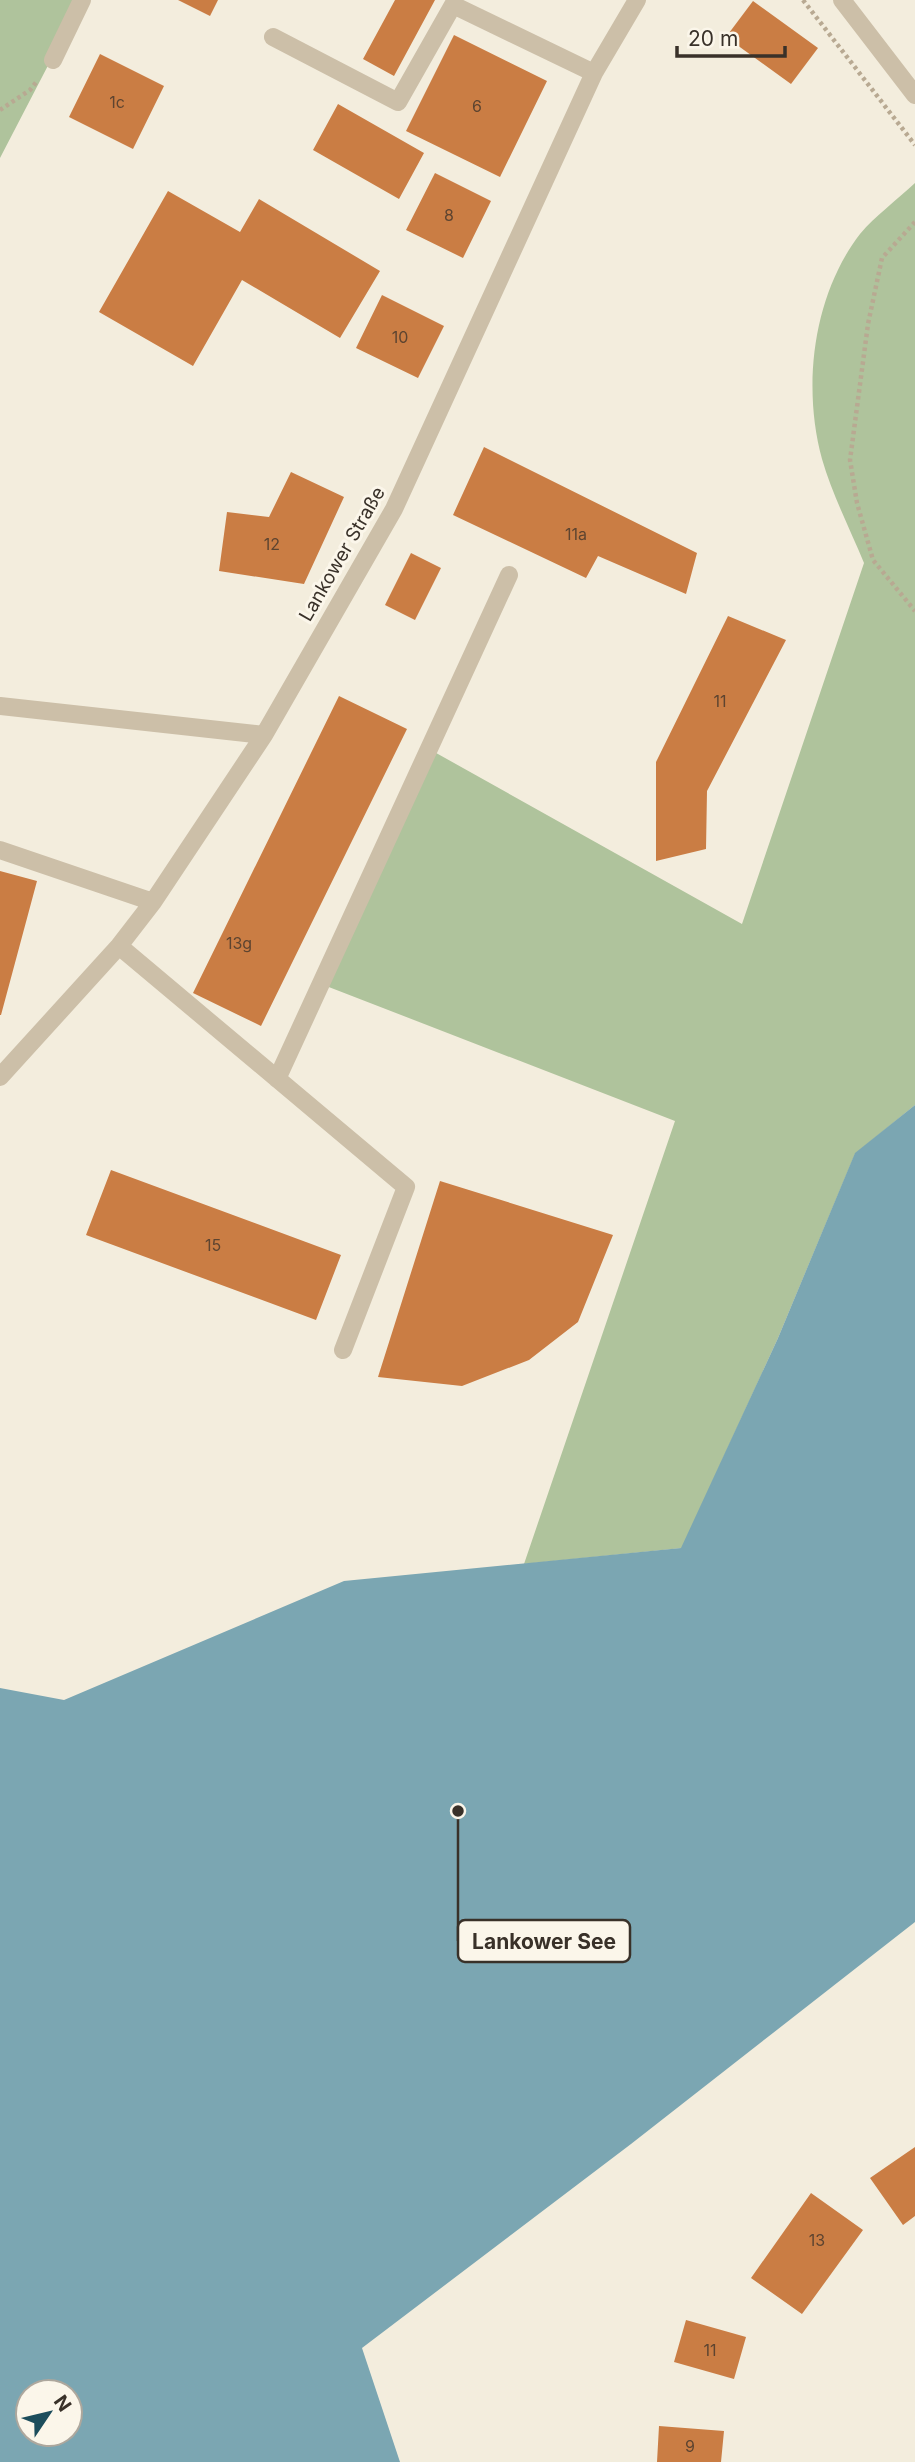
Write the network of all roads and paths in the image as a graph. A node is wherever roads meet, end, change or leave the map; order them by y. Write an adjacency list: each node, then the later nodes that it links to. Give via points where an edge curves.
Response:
1 (82, 0): 6 (street)
2 (637, 0): 7 (street, Lankower Straße)
3 (803, 0): 10 (path)
4 (842, 0): 8 (street)
5 (273, 37): 7 (street, via 398,102 453,5)
6 (53, 60): 9 (path, via 30,90)
7 (594, 73): 15 (street, Lankower Straße, via 394,509)
8 (915, 95)
9 (0, 110)
10 (915, 145)
11 (915, 222): 13 (path, via 882,258 868,324 850,460 873,560)
12 (509, 575): 20 (street)
13 (915, 611)
14 (0, 706): 15 (street)
15 (264, 735): 17 (street, Lankower Straße)
16 (0, 850): 17 (street)
17 (153, 902): 18 (street, Lankower Straße)
18 (120, 946): 19 (street, Lankower Straße); 20 (street)
19 (0, 1077)
20 (277, 1079): 21 (street, via 406,1187)
21 (343, 1350)

